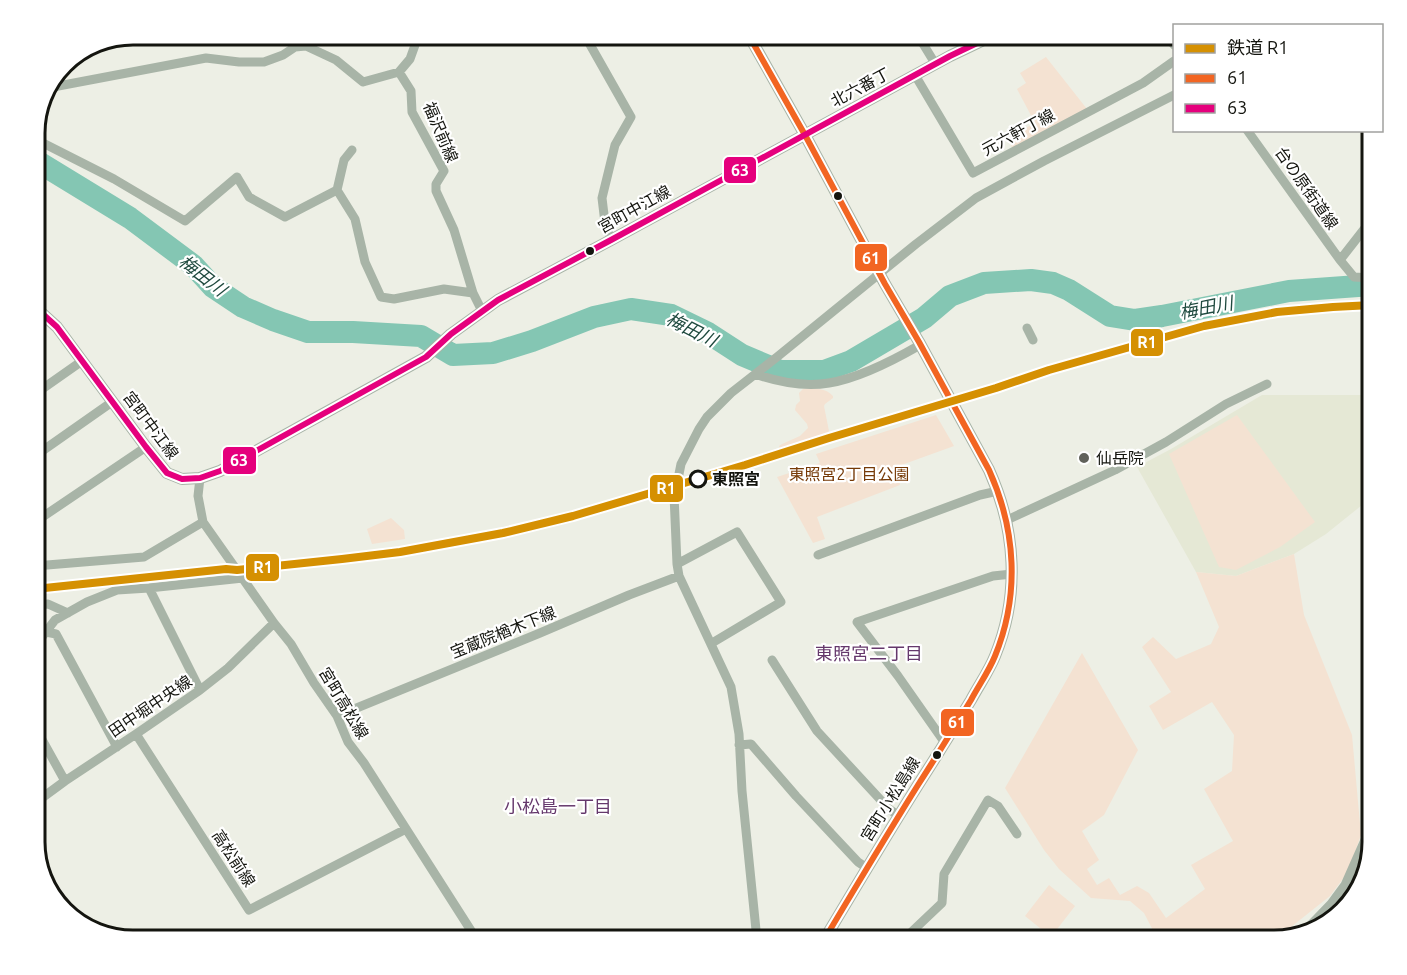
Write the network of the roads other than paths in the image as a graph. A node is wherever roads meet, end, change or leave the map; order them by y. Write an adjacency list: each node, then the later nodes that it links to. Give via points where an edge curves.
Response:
1 (415, 45): 8 (street)
2 (590, 45): 18 (street, via 631,117 615,145 602,198)
3 (754, 45): 13 (street, 宮町小松島線)
4 (924, 45): 7 (street)
5 (975, 45): 7 (street, 北六番丁)
6 (1173, 62): 9 (street, 元六軒丁線, via 1143,83 973,173)
7 (936, 65): 9 (street, 北六番丁)
8 (399, 72): 10 (street, via 363,82 336,60 306,46 295,46 264,62 206,58); 22 (street, 福沢前線, via 411,91 412,112 444,171 436,191 454,230)
9 (915, 75): 13 (street, 北六番丁)
10 (59, 86)
11 (1173, 96): 20 (street, via 976,198)
12 (1248, 132): 19 (street, 台の原街道線)
13 (805, 135): 18 (street, 宮町中江線); 20 (street, 宮町小松島線)
14 (45, 144): 16 (street, via 185,221 237,177 249,197 285,217)
15 (352, 150): 16 (street, via 344,160)
16 (337, 190): 22 (street, via 355,219 365,262 381,297 394,299 444,289)
17 (1362, 232): 19 (street)
18 (611, 240): 23 (street, 宮町中江線)
19 (1340, 260): 21 (street, 台の原街道線, via 1354,277)
20 (879, 273): 29 (street, 宮町小松島線); 31 (street)
21 (1362, 277)
22 (473, 293): 23 (street, 福沢前線)
23 (482, 310): 37 (street, 宮町中江線, via 426,357 220,471)
24 (45, 315): 25 (street, 宮町中江線)
25 (48, 318): 26 (street); 30 (street, 宮町中江線)
26 (45, 320)
27 (1027, 328): 28 (street)
28 (1033, 340)
29 (920, 343): 31 (street, via 880,365 831,382 792,382); 39 (street, 宮町小松島線)
30 (82, 362): 33 (street); 34 (street, 宮町中江線)
31 (756, 373): 38 (street, via 707,417 681,464)
32 (1267, 384): 42 (street, via 1115,470)
33 (45, 387)
34 (112, 402): 35 (street, 宮町中江線); 36 (street)
35 (146, 447): 37 (street, 宮町中江線, via 167,473 182,479); 41 (street)
36 (45, 449)
37 (200, 478): 43 (street, 宮町高松線, via 198,496)
38 (678, 479)
39 (998, 491): 42 (street, 宮町小松島線); 44 (street)
40 (674, 495): 45 (street)
41 (45, 515)
42 (1006, 520): 47 (street, 宮町小松島線)
43 (204, 522): 46 (street, via 144,557); 49 (street, 宮町高松線)
44 (818, 555)
45 (677, 564): 48 (street); 55 (street, via 738,531 781,602)
46 (45, 565)
47 (1012, 574): 60 (street, 宮町小松島線, via 1000,644); 60 (street, via 993,576 857,622)
48 (679, 576): 55 (street); 58 (street, 宝蔵院楢木下線)
49 (243, 578): 50 (street); 53 (street, 宮町高松線)
50 (149, 588): 52 (street, via 117,590); 57 (street)
51 (45, 604): 52 (street)
52 (68, 613): 54 (street, via 55,620)
53 (274, 623): 57 (street, 田中堀中央線); 58 (street, 宮町高松線)
54 (46, 632): 63 (street, via 56,634)
55 (712, 643): 62 (street, via 731,687)
56 (772, 660): 66 (street, via 817,731)
57 (200, 690): 59 (street, 田中堀中央線)
58 (338, 716): 67 (street, 宮町高松線, via 348,742)
59 (136, 734): 63 (street, 田中堀中央線); 67 (street, 高松前線, via 249,910)
60 (945, 743): 66 (street, 宮町小松島線)
61 (45, 745): 64 (street)
62 (740, 745): 70 (street, via 751,744); 75 (street)
63 (117, 747): 64 (street, 田中堀中央線)
64 (65, 781): 65 (street, 田中堀中央線)
65 (45, 796)
66 (899, 816): 70 (street, 宮町小松島線)
67 (406, 829): 74 (street, 宮町高松線)
68 (1017, 834): 77 (street, via 998,806 988,800 945,874 942,903)
69 (1361, 848): 71 (street, via 1345,885)
70 (867, 868): 76 (street, 宮町小松島線)
71 (1331, 904): 72 (street); 73 (street)
72 (1333, 907)
73 (1317, 918)
74 (471, 930)
75 (756, 930)
76 (830, 930)
77 (914, 930)

